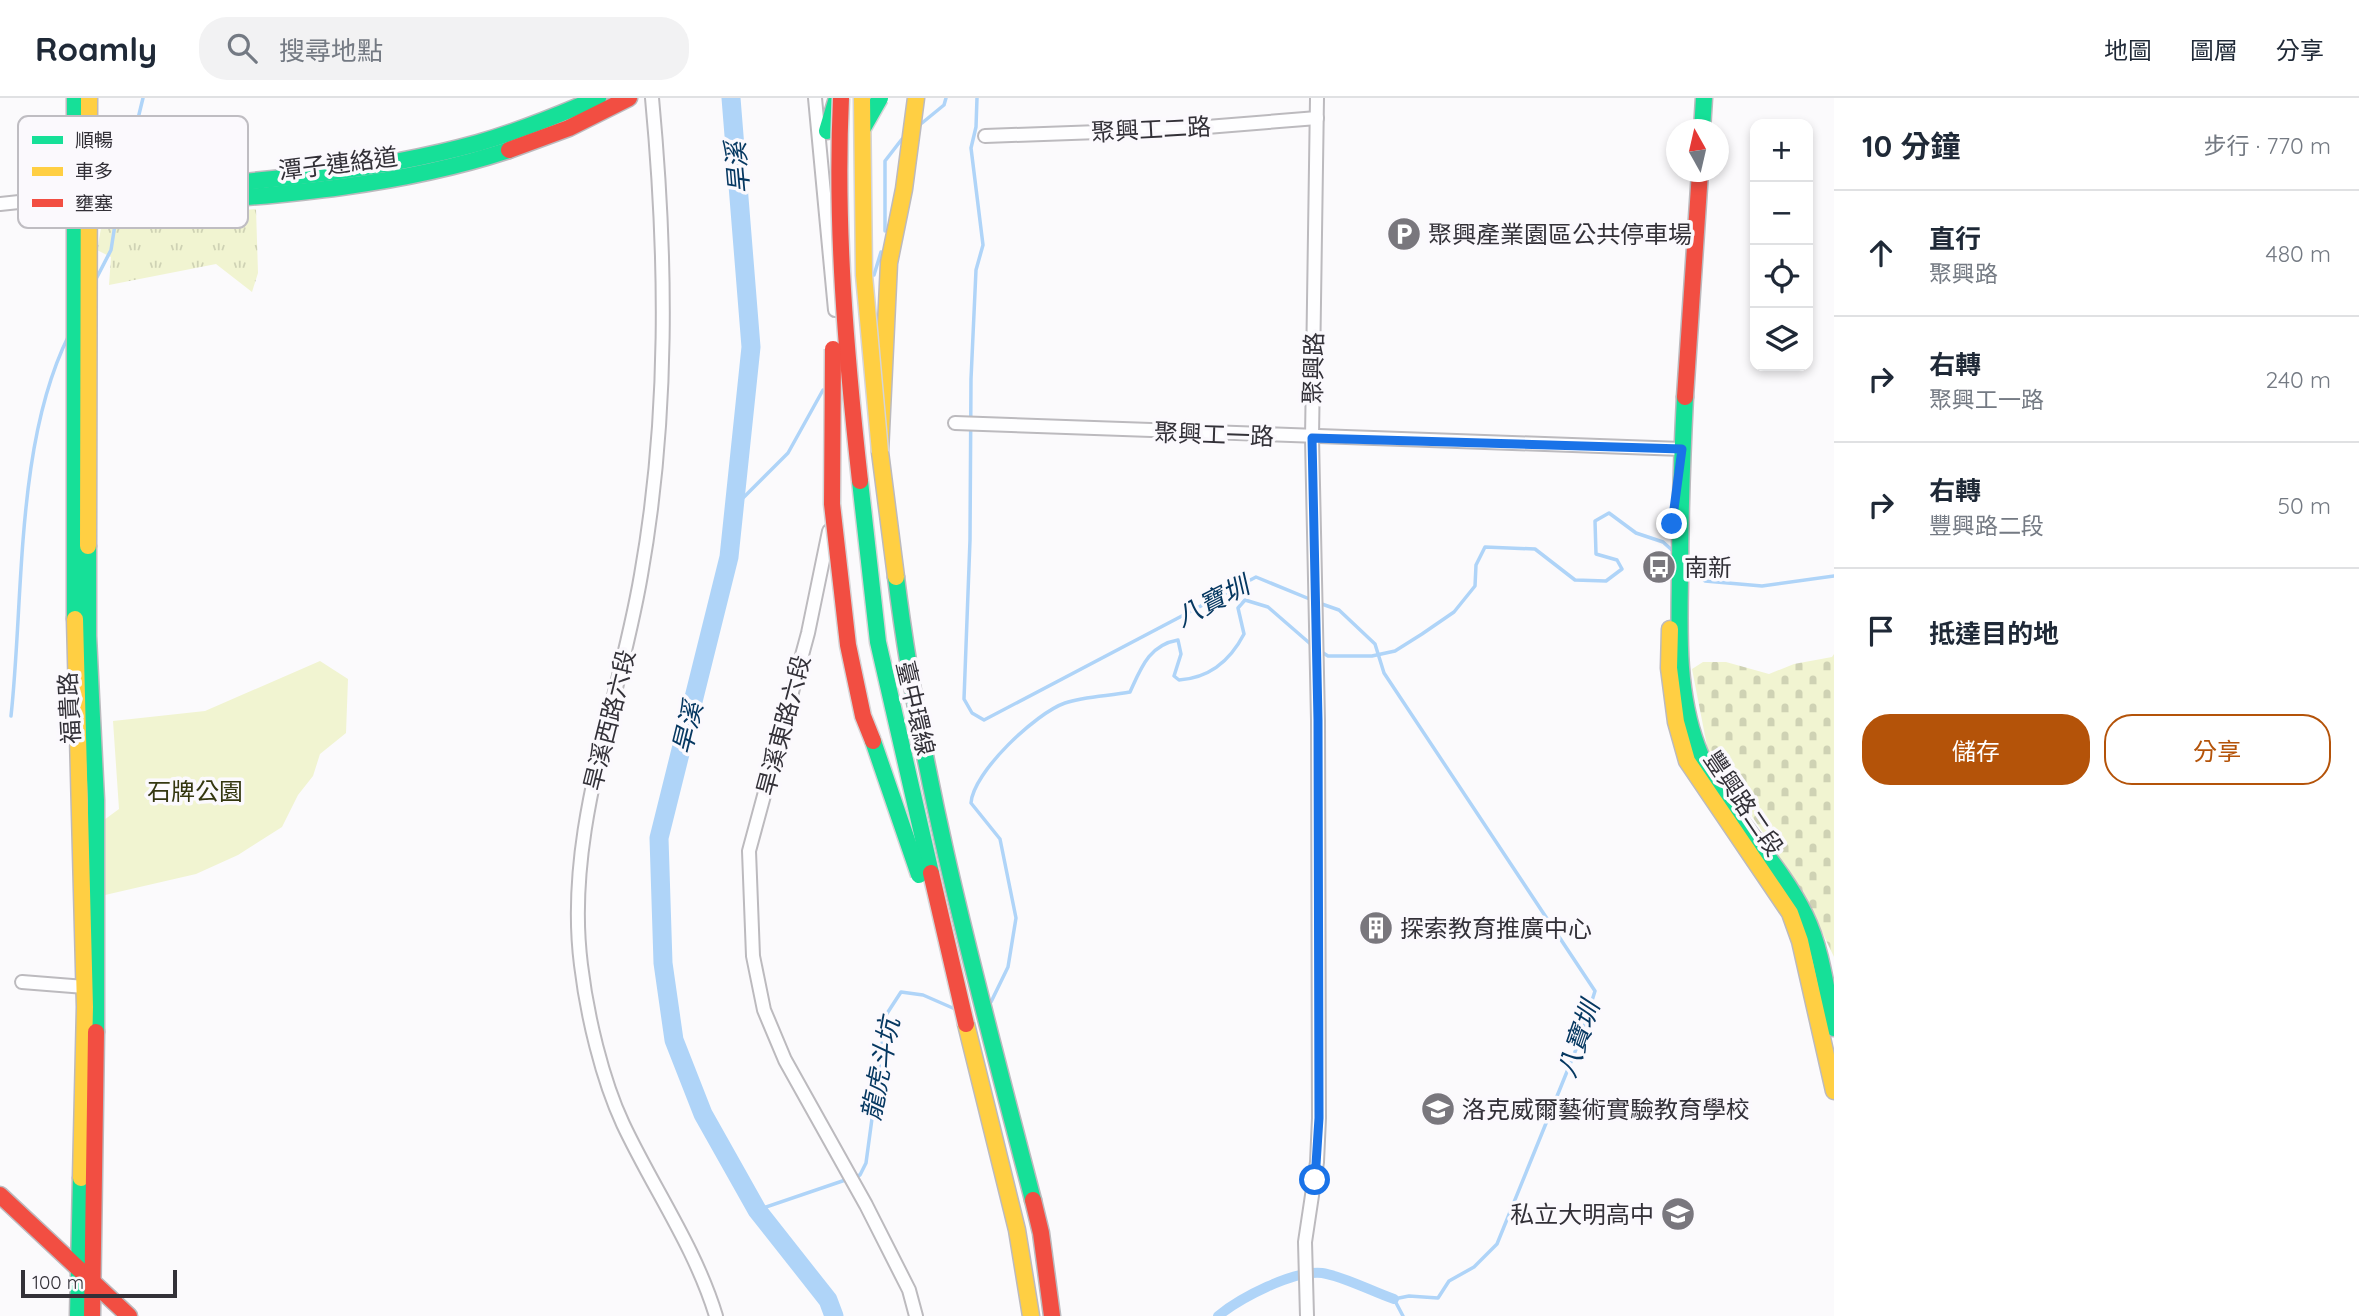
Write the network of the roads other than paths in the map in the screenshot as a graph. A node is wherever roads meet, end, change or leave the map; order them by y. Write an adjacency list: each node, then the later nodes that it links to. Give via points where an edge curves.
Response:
1 (75, 98): 13 (main road, 福貴路)
2 (89, 98): 14 (main road, 福貴路)
3 (598, 98): 18 (main road)
4 (629, 98): 18 (main road, via 580,123)
5 (652, 98): 42 (street, 旱溪西路六段, via 664,258 653,497 634,620 587,805 578,919 593,1028 621,1119 682,1232)
6 (815, 98): 43 (street, 旱溪東路六段, via 838,340 836,456 830,525 808,633 748,851 753,956 764,1010 785,1060 866,1205 909,1290)
7 (839, 98): 25 (main road, via 827,131); 33 (main road, 臺中環線, bridge, via 848,375 878,642)
8 (862, 98): 29 (main road, 臺中環線, bridge, via 859,165)
9 (880, 98): 25 (main road, bridge, via 864,125)
10 (916, 98): 29 (main road, bridge, via 889,263)
11 (1317, 98): 15 (street, 聚興路)
12 (1704, 98): 16 (main road)
13 (76, 116)
14 (88, 116)
15 (1317, 118): 17 (street, 聚興工二路, via 1182,129); 27 (street, 聚興路)
16 (1703, 119)
17 (985, 136)
18 (521, 139): 20 (main road, 潭子連絡道, via 435,171 336,188)
19 (1699, 182): 28 (main road, 豐興路二段)
20 (248, 196)
21 (18, 203): 22 (street)
22 (0, 204)
23 (82, 228): 32 (main road, 福貴路, via 75,641)
24 (82, 228): 38 (main road, 福貴路, via 88,622 96,800)
25 (830, 281): 33 (main road, bridge, via 832,504 848,645 863,716 886,772)
26 (955, 423): 27 (street, 聚興工一路)
27 (1312, 438): 28 (street, 聚興工一路); 46 (street, 聚興路, via 1319,1118 1305,1267)
28 (1682, 449): 30 (main road, 豐興路二段)
29 (880, 452): 45 (main road, 臺中環線, via 903,636 959,913 1041,1233)
30 (1676, 553): 34 (main road, 豐興路二段, via 1680,644 1691,726 1709,771 1799,903 1814,940); 35 (main road, 豐興路二段, via 1669,668 1687,761 1790,913)
31 (22, 982): 32 (street)
32 (85, 987): 37 (main road, 福貴路)
33 (966, 1024): 44 (main road, 臺中環線, via 1017,1230)
34 (1834, 1027)
35 (1834, 1091)
36 (0, 1195): 37 (main road)
37 (77, 1268): 38 (main road); 39 (main road, 福貴路)
38 (93, 1281): 40 (main road, 福貴路); 41 (main road)
39 (78, 1316)
40 (92, 1316)
41 (129, 1316)
42 (716, 1316)
43 (916, 1316)
44 (1031, 1316)
45 (1052, 1316)
46 (1307, 1316)

